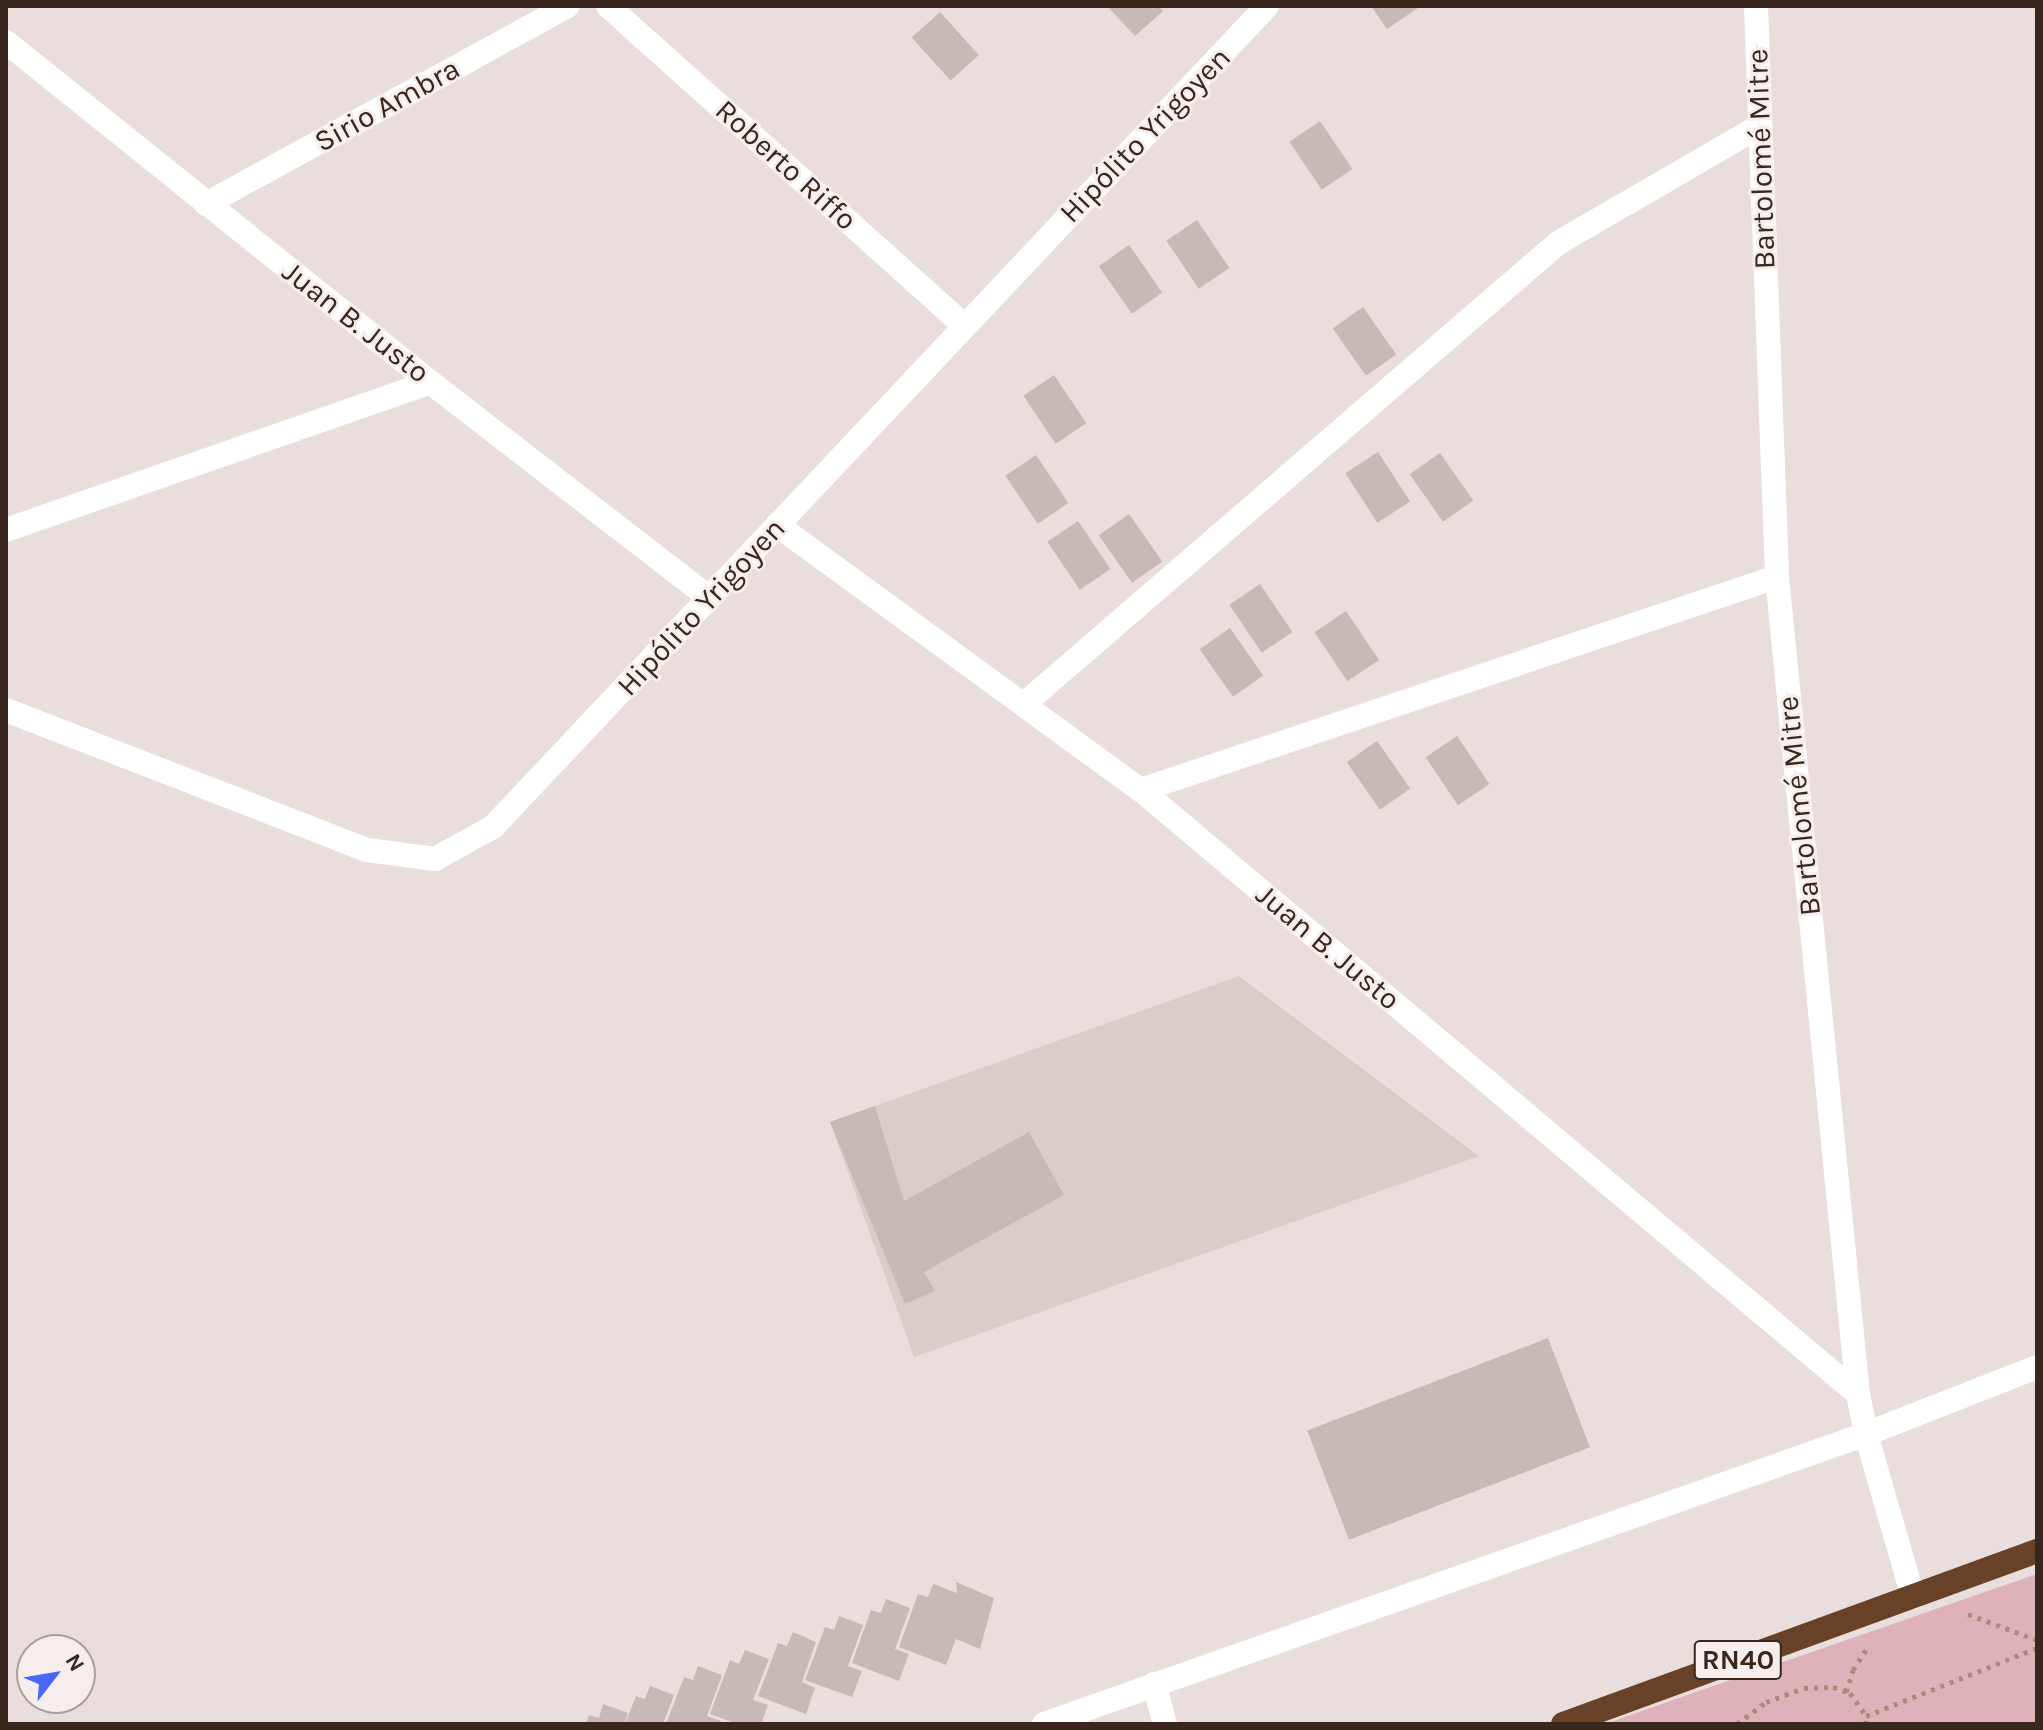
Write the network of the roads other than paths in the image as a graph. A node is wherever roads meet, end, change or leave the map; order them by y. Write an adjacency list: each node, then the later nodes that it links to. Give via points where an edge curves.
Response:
1 (567, 6): 7 (street, Sirio Ambra)
2 (608, 6): 8 (street, Roberto Riffo)
3 (1267, 6): 8 (street, Hipólito Yrigoyen)
4 (1756, 6): 6 (street, Bartolomé Mitre)
5 (6, 42): 7 (street, Juan B. Justo)
6 (1758, 127): 12 (street, Bartolomé Mitre); 14 (street, via 1558,243)
7 (206, 204): 9 (street, Juan B. Justo)
8 (964, 325): 10 (street, Hipólito Yrigoyen)
9 (430, 382): 11 (street); 13 (street, Juan B. Justo)
10 (777, 525): 13 (street, Hipólito Yrigoyen); 14 (street, Juan B. Justo)
11 (6, 530)
12 (1777, 577): 16 (street); 18 (street, Bartolomé Mitre)
13 (709, 598): 15 (street, Hipólito Yrigoyen, via 493,827 435,859 367,850)
14 (1024, 704): 16 (street, Juan B. Justo)
15 (6, 710)
16 (1141, 790): 18 (street, Juan B. Justo)
17 (2037, 1367): 19 (street)
18 (1858, 1394): 19 (street, Bartolomé Mitre)
19 (1866, 1434): 21 (street, Bartolomé Mitre); 22 (street)
20 (2037, 1551): 21 (highway, RN40)
21 (1913, 1597): 25 (highway, RN40)
22 (1154, 1684): 23 (street); 24 (street)
23 (1044, 1724)
24 (1165, 1724)
25 (1563, 1724)

